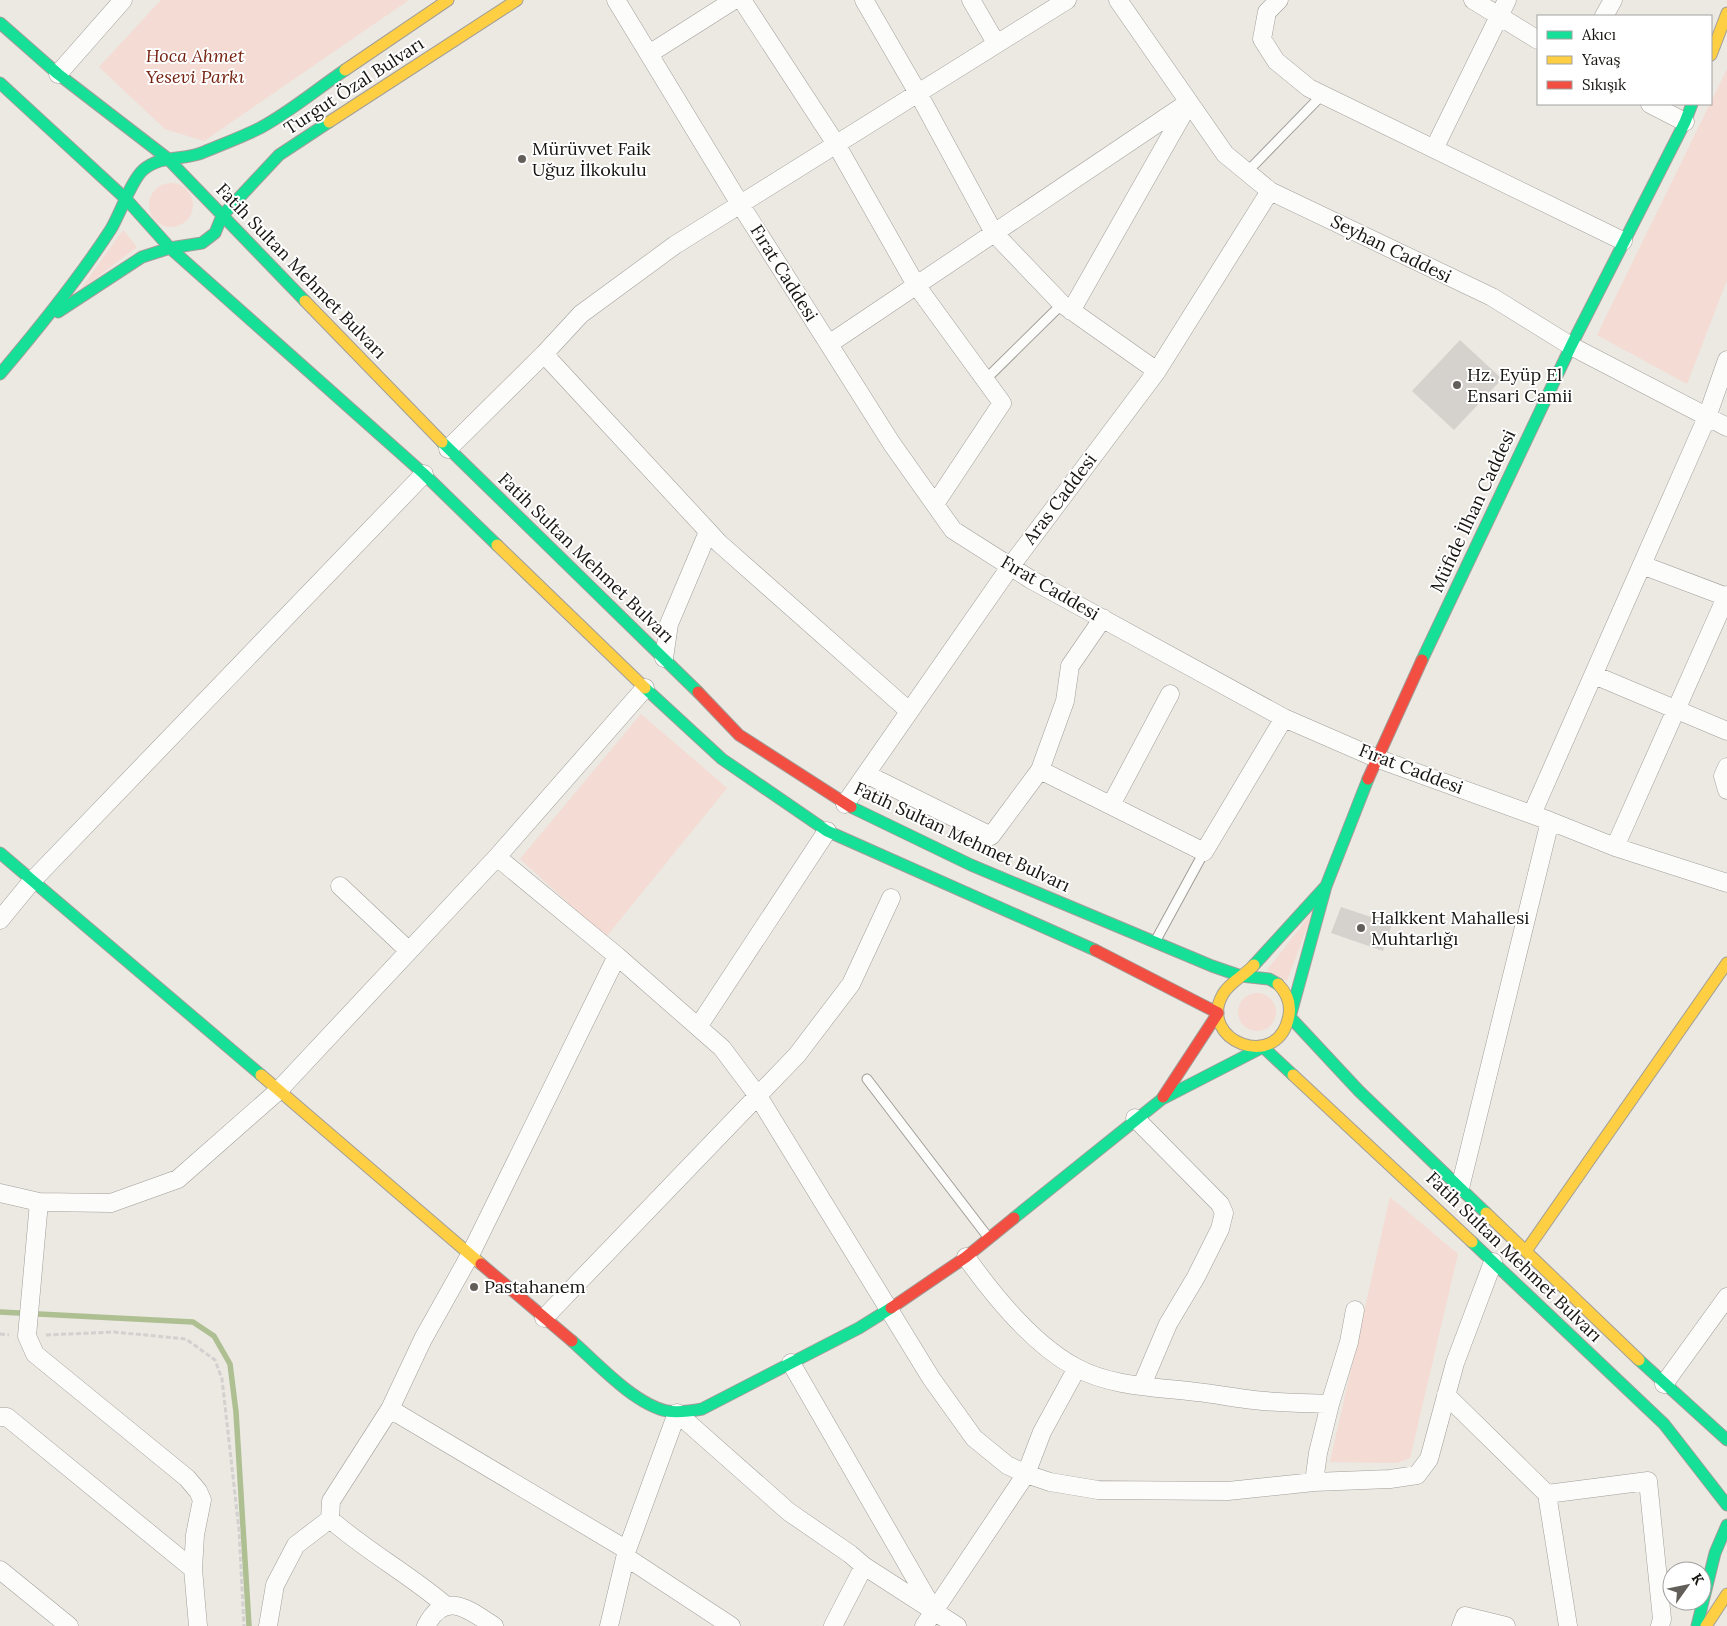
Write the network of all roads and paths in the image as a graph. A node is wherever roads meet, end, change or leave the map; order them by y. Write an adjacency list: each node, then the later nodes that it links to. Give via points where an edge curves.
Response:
1 (123, 0): 23 (street)
2 (448, 0): 33 (street, Turgut Özal Bulvarı, via 261,127 198,155)
3 (518, 0): 38 (street, Turgut Özal Bulvarı, via 279,155)
4 (616, 0): 22 (street, Fırat Caddesi)
5 (734, 0): 22 (street)
6 (742, 0): 31 (street)
7 (864, 0): 25 (street)
8 (971, 0): 20 (street)
9 (1066, 0): 20 (street)
10 (1118, 0): 27 (street, Seyhan Caddesi)
11 (1279, 0): 26 (street, via 1267,12 1262,39 1276,61 1310,88)
12 (1473, 0): 17 (street)
13 (1507, 0): 17 (street)
14 (1613, 0): 16 (street)
15 (1727, 13): 21 (street)
16 (1605, 15)
17 (1499, 16): 19 (street); 32 (street)
18 (0, 23): 23 (street, Fatih Sultan Mehmet Bulvarı)
19 (1537, 39)
20 (996, 43): 25 (street)
21 (1712, 52)
22 (649, 54): 37 (street, Fırat Caddesi)
23 (58, 74): 33 (street, Fatih Sultan Mehmet Bulvarı)
24 (0, 83): 36 (street)
25 (918, 93): 31 (street); 39 (street)
26 (1323, 94): 32 (street); 34 (lane)
27 (1189, 102): 34 (street, Seyhan Caddesi, via 1224,154); 39 (street); 43 (street)
28 (1652, 105): 30 (street)
29 (1692, 105): 30 (street, Müfide İlhan Caddesi)
30 (1685, 122): 40 (street, Müfide İlhan Caddesi)
31 (836, 144): 37 (street); 42 (street)
32 (1434, 149): 40 (street)
33 (167, 158): 36 (street, via 143,170 134,180); 38 (street, Fatih Sultan Mehmet Bulvarı)
34 (1247, 172): 35 (street, Seyhan Caddesi)
35 (1270, 191): 46 (street, Seyhan Caddesi, via 1492,297); 49 (street, Aras Caddesi)
36 (127, 200): 41 (street); 44 (street, via 111,229)
37 (740, 204): 45 (street, Fırat Caddesi); 47 (street, via 675,245 581,314)
38 (222, 216): 41 (street, Turgut Özal Bulvarı, via 215,234 202,243); 54 (street, Fatih Sultan Mehmet Bulvarı)
39 (994, 233): 42 (street); 43 (street)
40 (1623, 240): 46 (street, Müfide İlhan Caddesi)
41 (170, 248): 44 (street, Turgut Özal Bulvarı, via 142,258); 55 (street)
42 (916, 285): 45 (street); 51 (street)
43 (1067, 308): 49 (street); 51 (lane)
44 (46, 320): 50 (street)
45 (829, 344): 56 (street, Fırat Caddesi, via 892,444)
46 (1571, 346): 52 (street, Seyhan Caddesi); 70 (street, Müfide İlhan Caddesi)
47 (544, 354): 54 (street); 57 (street)
48 (1727, 360): 52 (street)
49 (1157, 371): 59 (street, Aras Caddesi)
50 (0, 374)
51 (986, 380): 56 (street, via 1002,402)
52 (1707, 417): 53 (street, Seyhan Caddesi); 58 (street)
53 (1727, 427)
54 (448, 449): 62 (street, Fatih Sultan Mehmet Bulvarı)
55 (424, 474): 64 (street); 84 (street)
56 (935, 504): 59 (street, Fırat Caddesi, via 953,530)
57 (708, 532): 62 (street, via 669,624); 67 (street)
58 (1642, 565): 60 (street); 63 (street)
59 (1010, 567): 61 (street, Fırat Caddesi); 67 (street, Aras Caddesi)
60 (1727, 597): 66 (street)
61 (1103, 618): 68 (street, Fırat Caddesi); 72 (street, via 1070,666 1065,701)
62 (664, 658): 75 (street, Fatih Sultan Mehmet Bulvarı, via 740,735)
63 (1594, 675): 66 (street); 77 (street)
64 (645, 688): 79 (street, via 722,759); 83 (street)
65 (1170, 694): 76 (street)
66 (1675, 708): 69 (street); 80 (street)
67 (909, 711): 73 (street, Aras Caddesi)
68 (1284, 718): 70 (street, Fırat Caddesi); 81 (street)
69 (1727, 731)
70 (1376, 758): 77 (street, Fırat Caddesi); 87 (street, Müfide İlhan Caddesi)
71 (1727, 767): 74 (street, via 1723,776)
72 (1040, 770): 73 (street, via 991,836); 76 (street)
73 (866, 774): 75 (street, Aras Caddesi)
74 (1727, 790)
75 (845, 804): 90 (street, Fatih Sultan Mehmet Bulvarı, via 971,865)
76 (1111, 806): 81 (street)
77 (1532, 814): 78 (street, Fırat Caddesi)
78 (1550, 821): 80 (street, Fırat Caddesi); 104 (street)
79 (827, 831): 95 (street, via 1101,953); 97 (street)
80 (1614, 847): 85 (street, Fırat Caddesi)
81 (1204, 852): 90 (lane)
82 (0, 853): 84 (street)
83 (497, 857): 91 (street); 92 (street)
84 (32, 881): 89 (street); 100 (street)
85 (1727, 883)
86 (340, 886): 91 (street)
87 (1326, 886): 94 (street); 96 (street, Müfide İlhan Caddesi)
88 (891, 898): 101 (street, via 851,984 797,1055)
89 (0, 920)
90 (1155, 942): 94 (street, Fatih Sultan Mehmet Bulvarı)
91 (409, 951): 100 (street)
92 (617, 956): 97 (street); 109 (street)
93 (1727, 963): 108 (street)
94 (1243, 977): 95 (street, via 1227,987 1218,1004); 96 (street, via 1255,975 1278,984 1288,999)
95 (1218, 1013): 98 (street, via 1224,1033 1232,1041 1252,1048); 102 (street)
96 (1290, 1017): 98 (street, via 1281,1036); 104 (street, Fatih Sultan Mehmet Bulvarı, via 1359,1091)
97 (698, 1027): 101 (street, via 722,1048)
98 (1263, 1047): 102 (street); 111 (street, Fatih Sultan Mehmet Bulvarı)
99 (866, 1079): 107 (lane)
100 (278, 1092): 106 (street, via 178,1179 111,1203); 109 (street)
101 (758, 1096): 113 (street); 115 (street)
102 (1162, 1099): 103 (street)
103 (1135, 1118): 107 (street); 121 (street, via 1220,1204 1224,1214 1196,1277 1168,1324)
104 (1460, 1188): 108 (street, Fatih Sultan Mehmet Bulvarı)
105 (0, 1193): 106 (street)
106 (39, 1202): 116 (street)
107 (989, 1238): 110 (street)
108 (1526, 1251): 120 (street, Fatih Sultan Mehmet Bulvarı)
109 (470, 1254): 115 (street); 124 (street, via 423,1339)
110 (966, 1257): 113 (street); 119 (street, via 987,1287 1035,1337)
111 (1493, 1262): 122 (street); 131 (street, Fatih Sultan Mehmet Bulvarı, via 1664,1424)
112 (1727, 1297): 120 (street)
113 (888, 1310): 118 (street); 128 (street, via 974,1438 1000,1460)
114 (1354, 1310): 123 (street, via 1349,1342)
115 (544, 1318): 125 (street, via 639,1398 661,1410)
116 (28, 1332): 117 (path); 136 (street, via 36,1354 187,1478 198,1491 202,1500); 143 (path, via 153,1335 186,1340 215,1360 222,1379 238,1520)
117 (0, 1334)
118 (790, 1363): 125 (street, via 702,1409); 140 (street)
119 (1076, 1368): 121 (street, via 1112,1380); 128 (street, via 1042,1432)
120 (1664, 1384): 127 (street, Fatih Sultan Mehmet Bulvarı)
121 (1142, 1385): 123 (street, via 1254,1400)
122 (1446, 1395): 129 (street, via 1429,1459 1417,1475); 130 (street)
123 (1330, 1404): 129 (street)
124 (390, 1409): 132 (street, via 330,1501); 134 (street)
125 (676, 1413): 134 (street); 135 (street, via 790,1512)
126 (0, 1417): 136 (street, via 6,1417)
127 (1727, 1440)
128 (1026, 1474): 129 (street, via 1050,1482 1098,1490 1228,1491); 140 (street)
129 (1314, 1482)
130 (1547, 1494): 154 (street); 155 (street, via 1648,1481 1662,1619)
131 (1727, 1505)
132 (330, 1519): 139 (street, via 357,1543 429,1591); 144 (street, via 296,1545 275,1585)
133 (1727, 1524): 156 (street, via 1715,1553)
134 (626, 1554): 147 (street); 148 (street)
135 (864, 1566): 140 (street); 149 (street)
136 (193, 1569): 142 (street)
137 (0, 1570): 141 (street)
138 (1727, 1594): 157 (street)
139 (445, 1606): 145 (street, via 435,1612); 146 (street, via 463,1606)
140 (935, 1612): 150 (street); 151 (street)
141 (69, 1626)
142 (198, 1626)
143 (244, 1626)
144 (268, 1626)
145 (426, 1626)
146 (494, 1626)
147 (609, 1626)
148 (731, 1626)
149 (833, 1626)
150 (924, 1626)
151 (957, 1626)
152 (1461, 1626): 153 (street, via 1465,1616)
153 (1506, 1626)
154 (1568, 1626)
155 (1660, 1626)
156 (1697, 1626)
157 (1706, 1626)

